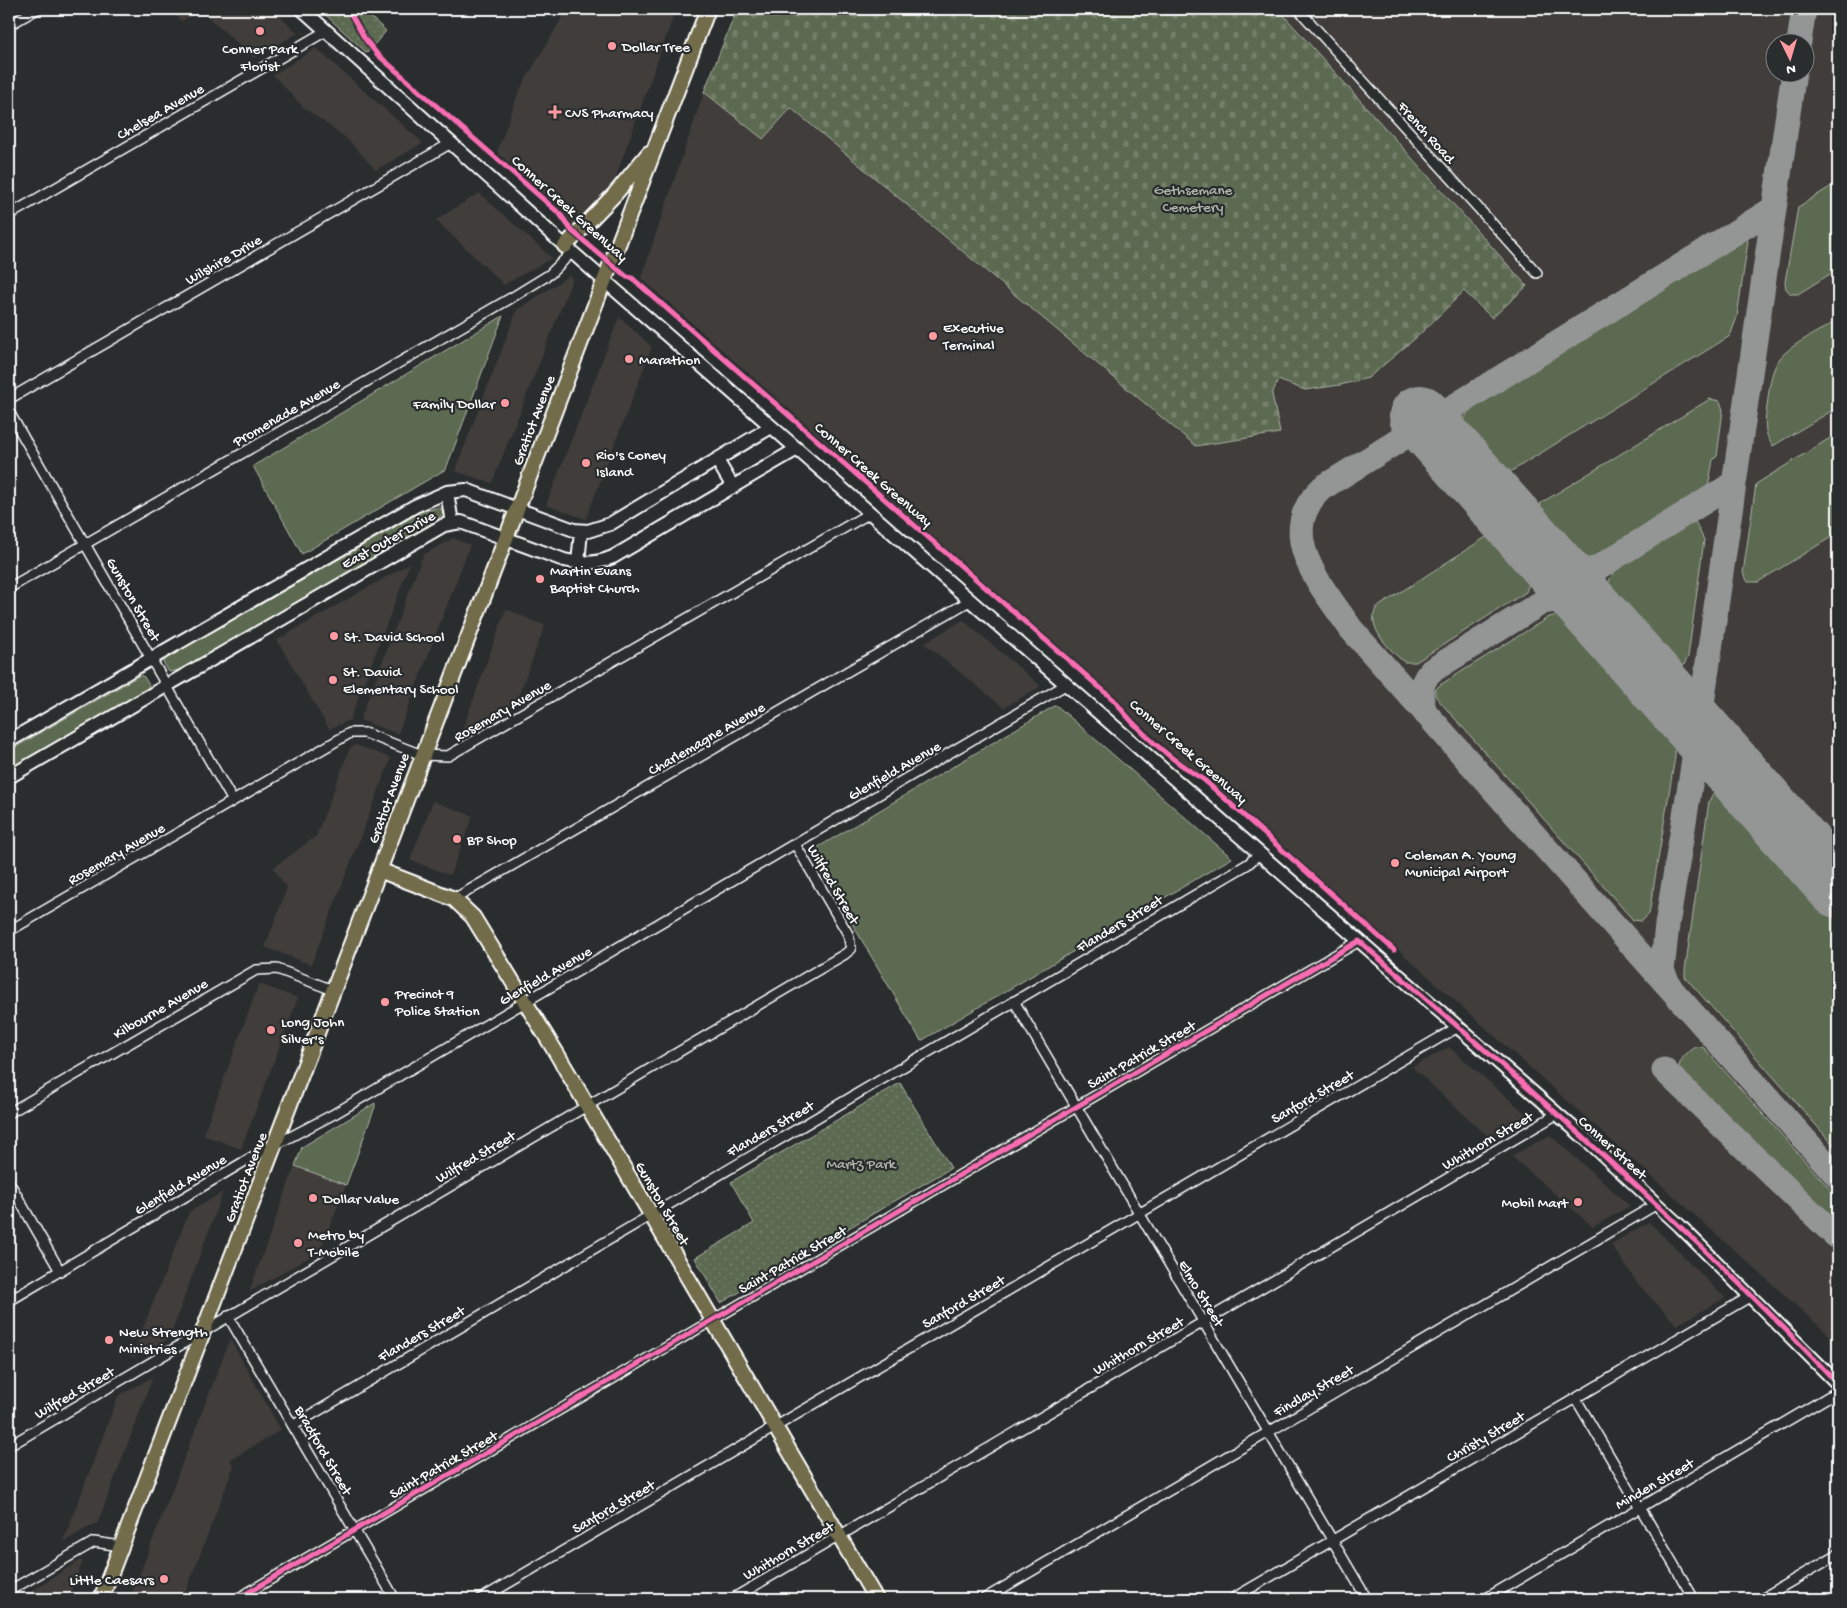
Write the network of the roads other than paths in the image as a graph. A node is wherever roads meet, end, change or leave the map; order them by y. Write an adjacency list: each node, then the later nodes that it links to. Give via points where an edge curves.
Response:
1 (37, 9): 5 (street)
2 (302, 9): 6 (main road, Conner Street)
3 (708, 9): 8 (main road, Gratiot Avenue)
4 (1298, 9): 11 (street, French Road)
5 (9, 25)
6 (326, 31): 7 (main road, Conner Street); 9 (street, Chelsea Avenue)
7 (451, 143): 10 (main road, Conner Street); 13 (street, Wilshire Drive)
8 (656, 145): 10 (main road); 12 (main road, Gratiot Avenue)
9 (9, 215)
10 (569, 249): 12 (main road, Conner Street); 25 (street, Promenade Avenue, via 550,274 511,298)
11 (1537, 273)
12 (605, 279): 15 (main road, Conner Street); 20 (main road, Gratiot Avenue)
13 (9, 399)
14 (9, 412): 25 (street, Gunston Street)
15 (771, 427): 16 (main road, Conner Street); 17 (main road)
16 (797, 449): 18 (main road, East Outer Drive); 21 (main road, Conner Street)
17 (717, 460): 18 (main road); 23 (main road, via 610,524)
18 (733, 487): 26 (main road, East Outer Drive, via 613,557 595,563)
19 (447, 492): 20 (main road, East Outer Drive, via 466,490); 22 (main road); 29 (main road, East Outer Drive, via 415,506)
20 (517, 509): 23 (main road, East Outer Drive); 24 (main road, Gratiot Avenue)
21 (870, 513): 28 (main road, Conner Street); 33 (street, Rosemary Avenue, via 448,756)
22 (452, 523): 24 (main road, East Outer Drive, via 470,525); 31 (main road, East Outer Drive)
23 (581, 531): 26 (main road)
24 (506, 538): 26 (main road, East Outer Drive); 33 (main road, Gratiot Avenue)
25 (84, 544): 27 (street, Promenade Avenue); 29 (street, Gunston Street)
26 (578, 563)
27 (9, 588)
28 (971, 600): 30 (main road, Conner Street); 39 (street, Charlemagne Avenue)
29 (151, 659): 31 (street, Gunston Street); 32 (main road, East Outer Drive)
30 (1067, 684): 36 (street, Glenfield Avenue); 37 (main road, Conner Street)
31 (166, 685): 34 (main road, East Outer Drive); 35 (street, Gunston Street)
32 (9, 741)
33 (422, 755): 35 (street, Rosemary Avenue, via 365,733 350,733); 38 (main road, Gratiot Avenue)
34 (9, 777)
35 (233, 801): 40 (street, Rosemary Avenue)
36 (794, 844): 44 (street, Glenfield Avenue); 46 (street, Wilfred Street, via 848,934 851,949)
37 (1259, 854): 41 (main road, Conner Street); 43 (street, Flanders Street, via 1248,864)
38 (379, 870): 39 (main road, Gunston Street); 42 (main road, Gratiot Avenue)
39 (454, 900): 44 (main road, Gunston Street, via 473,917)
40 (9, 931)
41 (1359, 941): 45 (main road, Conner Street); 47 (street, Saint Patrick Street)
42 (333, 990): 48 (street, Kilbourne Avenue, via 277,969 256,970); 50 (main road, Gratiot Avenue)
43 (1014, 1001): 47 (street, Elmo Street); 53 (street, Flanders Street)
44 (525, 1002): 46 (main road, Gunston Street); 50 (street, Glenfield Avenue)
45 (1458, 1027): 49 (main road, Conner Street); 54 (street, Sanford Street)
46 (588, 1107): 53 (main road, Gunston Street); 58 (street, Wilfred Street)
47 (1076, 1107): 54 (street, Elmo Street); 59 (street, Saint Patrick Street)
48 (9, 1113)
49 (1557, 1114): 52 (main road, Conner Street); 60 (street, Whithorn Street)
50 (274, 1146): 55 (street, Glenfield Avenue); 61 (main road, Gratiot Avenue)
51 (9, 1182): 55 (street)
52 (1657, 1204): 56 (main road, Conner Street); 67 (street, Findlay Street)
53 (650, 1214): 59 (main road, Gunston Street); 65 (street, Flanders Street)
54 (1140, 1214): 60 (street, Elmo Street); 66 (street, Sanford Street)
55 (60, 1271): 57 (street, Glenfield Avenue)
56 (1751, 1296): 62 (main road, Conner Street); 64 (street, Christy Street)
57 (9, 1301)
58 (228, 1316): 61 (street, Wilfred Street); 65 (street, Bradford Street)
59 (713, 1320): 66 (main road, Gunston Street); 70 (street, Saint Patrick Street)
60 (1204, 1323): 67 (street, Elmo Street); 71 (street, Whithorn Street)
61 (203, 1332): 68 (street, Wilfred Street); 73 (main road, Gratiot Avenue)
62 (1838, 1384)
63 (1838, 1391): 69 (street, Minden Street)
64 (1576, 1399): 69 (street); 72 (street, Christy Street)
65 (294, 1425): 70 (street, Bradford Street)
66 (775, 1427): 71 (main road, Gunston Street); 79 (street, Sanford Street)
67 (1268, 1432): 72 (street, Elmo Street); 82 (street, Findlay Street)
68 (9, 1446)
69 (1640, 1508): 85 (street, Minden Street); 86 (street)
70 (355, 1530): 77 (street, Saint Patrick Street); 78 (street, Bradford Street)
71 (839, 1536): 80 (street, Whithorn Street); 81 (main road, Gunston Street)
72 (1332, 1540): 83 (street, Christy Street); 84 (street, Elmo Street)
73 (121, 1546): 75 (street, via 94,1542); 76 (main road, Gratiot Avenue)
74 (1838, 1554): 87 (street)
75 (9, 1591)
76 (101, 1599)
77 (237, 1599)
78 (395, 1599)
79 (481, 1599)
80 (732, 1599)
81 (876, 1599)
82 (984, 1599)
83 (1232, 1599)
84 (1367, 1599)
85 (1485, 1599)
86 (1694, 1599)
87 (1761, 1599)

